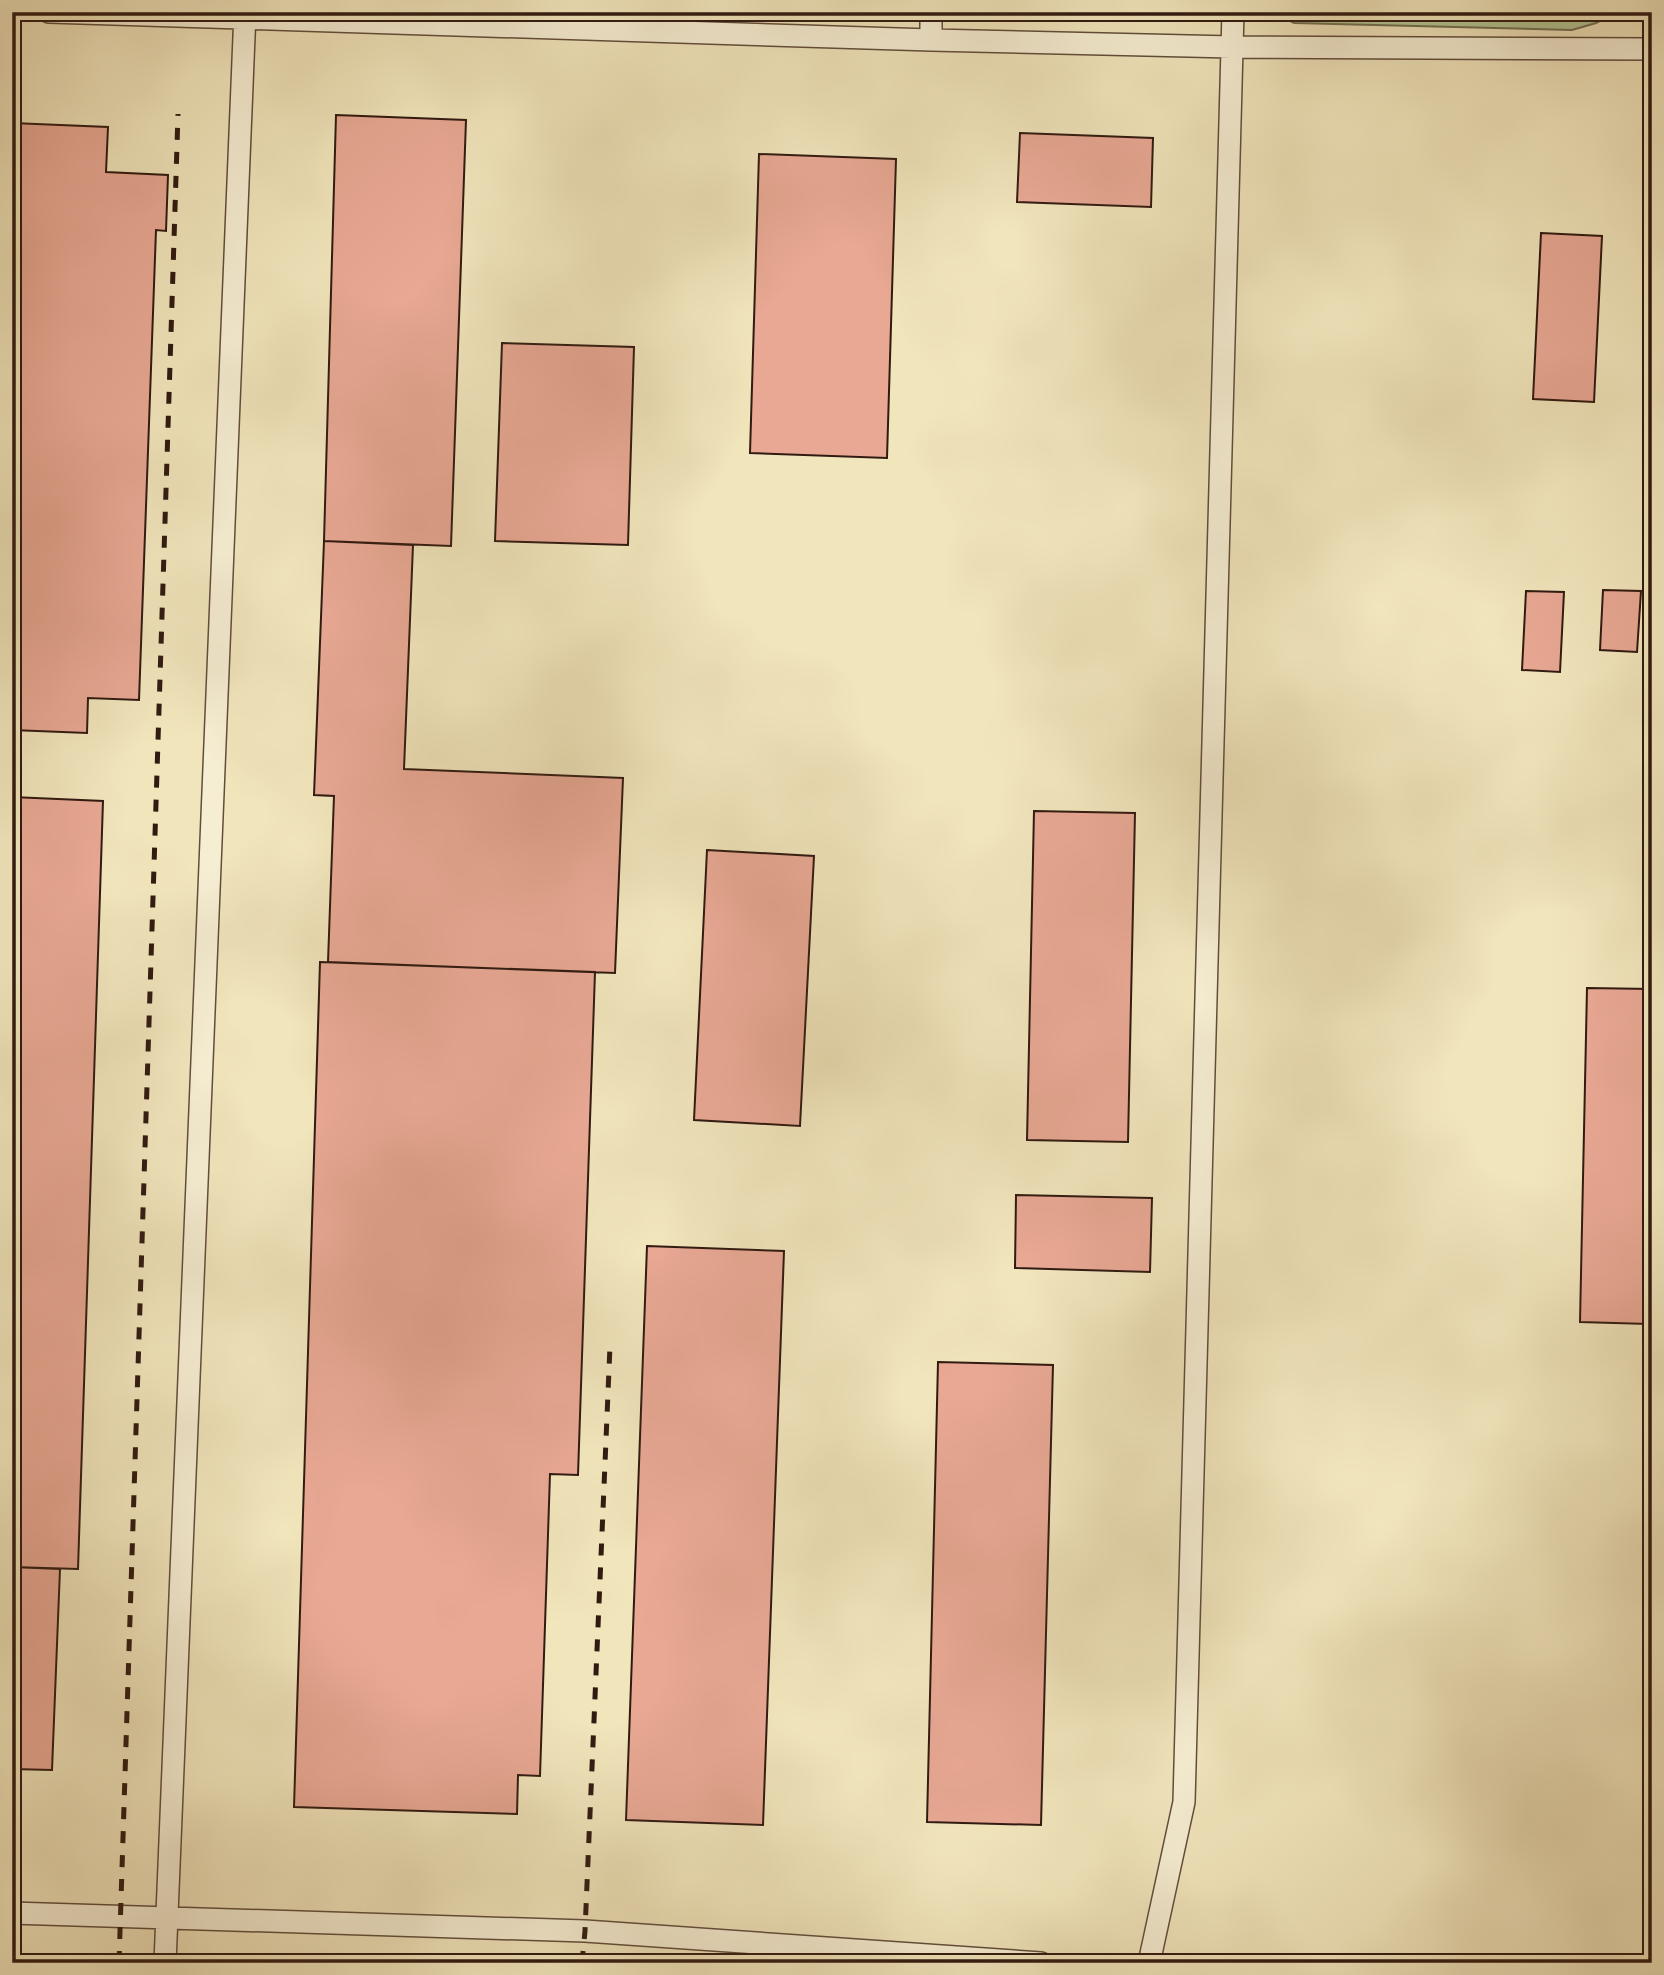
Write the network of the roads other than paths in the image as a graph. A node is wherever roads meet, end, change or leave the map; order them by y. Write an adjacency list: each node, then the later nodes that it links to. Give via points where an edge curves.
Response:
1 (49, 12): 4 (lane)
2 (931, 12): 5 (lane)
3 (1233, 12): 6 (lane)
4 (245, 16): 5 (lane); 9 (lane)
5 (930, 40): 6 (lane)
6 (1232, 47): 7 (lane); 12 (lane, via 1184,1802)
7 (1652, 49)
8 (12, 1913): 9 (lane)
9 (168, 1917): 10 (lane); 11 (lane, via 585,1931)
10 (165, 1963)
11 (1041, 1963)
12 (1149, 1963)

